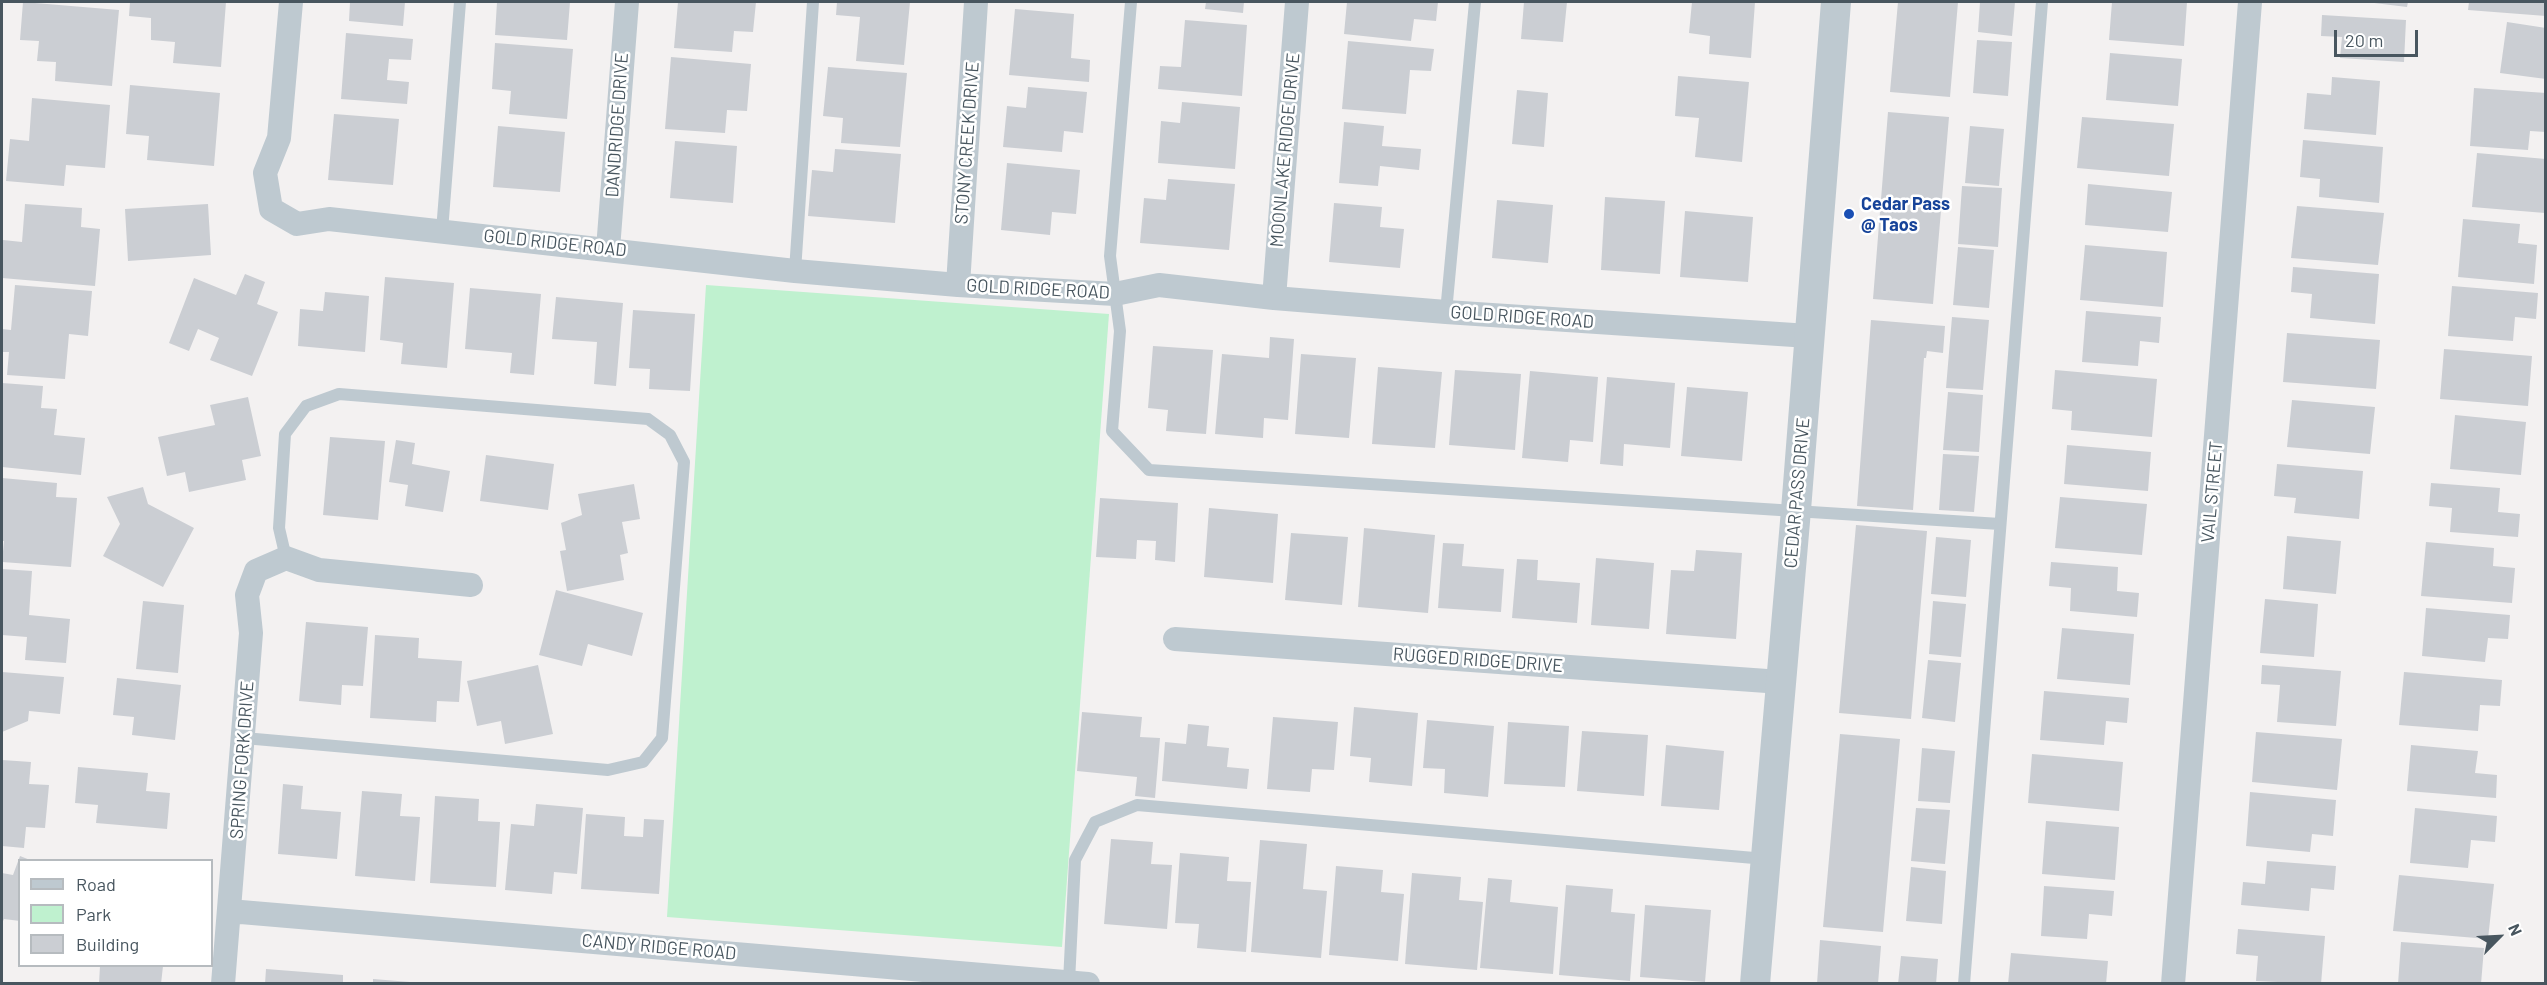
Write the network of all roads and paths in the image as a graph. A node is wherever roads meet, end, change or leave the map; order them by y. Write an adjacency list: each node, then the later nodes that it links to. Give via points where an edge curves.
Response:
1 (291, 2): 12 (street, GOLD RIDGE ROAD, via 279,138 265,173 272,209 297,224 328,219)
2 (460, 2): 12 (lane)
3 (627, 2): 13 (street, DANDRIDGE DRIVE)
4 (813, 2): 14 (lane)
5 (976, 2): 15 (street, STONY CREEK DRIVE)
6 (1131, 2): 16 (lane, via 1110,255)
7 (1297, 2): 17 (street, MOONLAKE RIDGE DRIVE)
8 (1475, 2): 18 (lane)
9 (1836, 2): 19 (street, CEDAR PASS DRIVE)
10 (2042, 2): 21 (lane)
11 (2250, 2): 33 (street, VAIL STREET)
12 (442, 231): 13 (street, GOLD RIDGE ROAD)
13 (608, 249): 14 (street, GOLD RIDGE ROAD)
14 (795, 271): 15 (street, GOLD RIDGE ROAD)
15 (958, 285): 16 (street, GOLD RIDGE ROAD)
16 (1115, 294): 17 (street, GOLD RIDGE ROAD, via 1159,285); 20 (lane, via 1120,331 1112,431 1149,470)
17 (1274, 298): 18 (street, GOLD RIDGE ROAD)
18 (1446, 312): 19 (street, GOLD RIDGE ROAD)
19 (1809, 336): 20 (street, CEDAR PASS DRIVE)
20 (1796, 510): 21 (lane); 25 (street, CEDAR PASS DRIVE)
21 (2000, 524): 32 (lane)
22 (286, 558): 23 (street, via 319,570); 26 (street, SPRING FORK DRIVE, via 256,571 247,595 251,633); 26 (lane, via 279,528 285,434 306,406 339,394 648,419 670,435 684,462 663,738 643,762 608,770)
23 (471, 585)
24 (1175, 639): 25 (street, RUGGED RIDGE DRIVE)
25 (1781, 682): 27 (street, CEDAR PASS DRIVE)
26 (244, 738): 28 (street, SPRING FORK DRIVE)
27 (1767, 859): 29 (lane, via 1137,805 1095,822 1075,860); 31 (street, CEDAR PASS DRIVE)
28 (229, 910): 29 (street, CANDY RIDGE ROAD); 30 (street, SPRING FORK DRIVE)
29 (1079, 983)
30 (222, 984)
31 (1755, 984)
32 (1964, 984)
33 (2173, 984)

